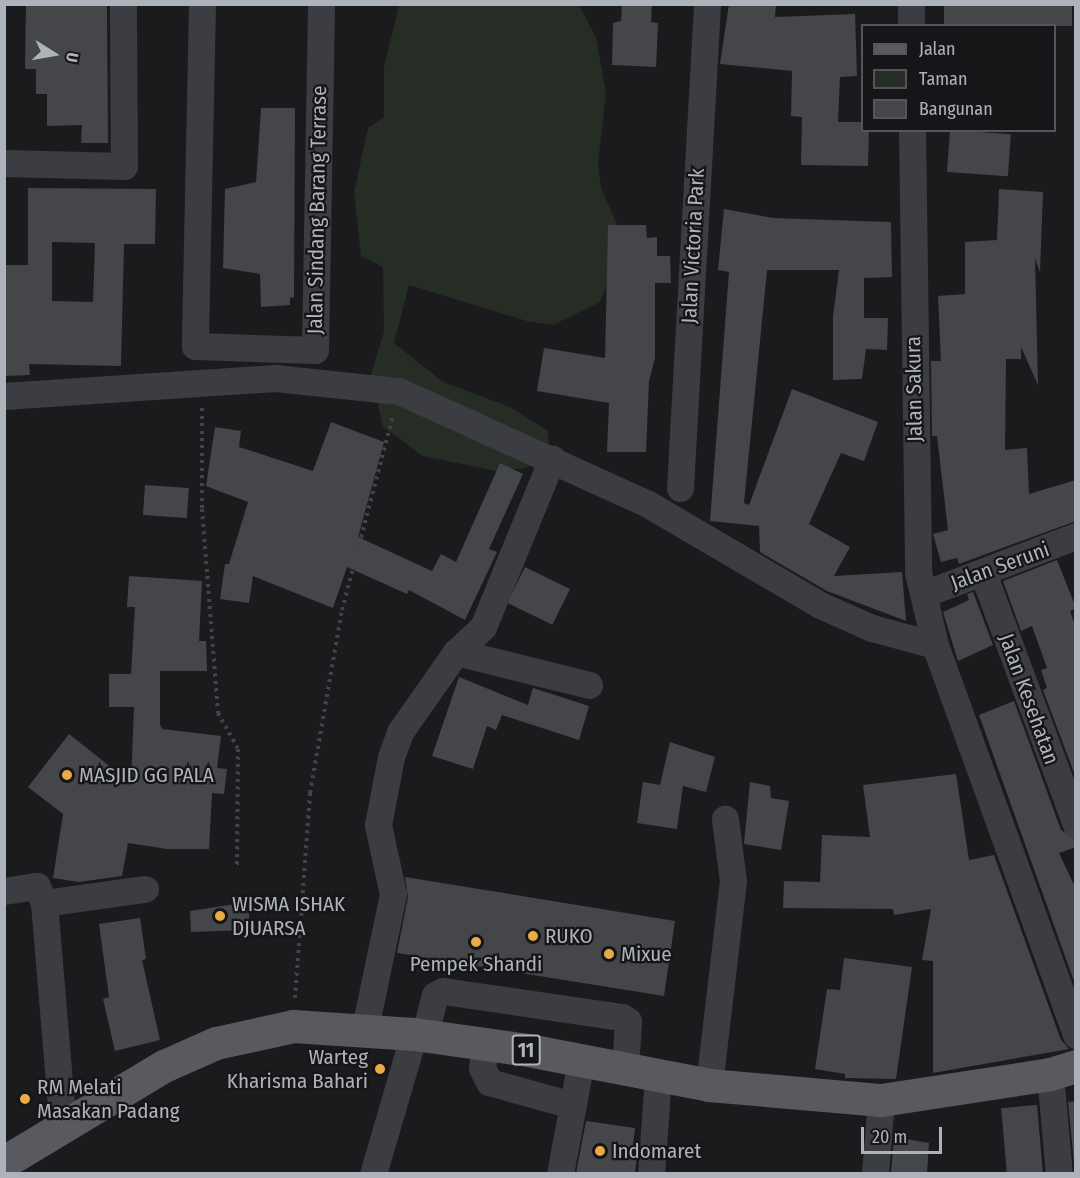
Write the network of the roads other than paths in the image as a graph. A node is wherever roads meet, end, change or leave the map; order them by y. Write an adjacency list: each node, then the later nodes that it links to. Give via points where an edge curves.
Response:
1 (123, 4): 8 (street, via 124,166)
2 (202, 4): 3 (street, Jalan Sindang Barang Terrase, via 195,345 315,350)
3 (321, 4)
4 (706, 4): 11 (street, Jalan Victoria Park)
5 (911, 4): 6 (street)
6 (911, 24)
7 (912, 132): 14 (street, Jalan Sakura, via 915,543)
8 (4, 163)
9 (4, 396): 10 (street, via 275,378 399,392)
10 (552, 459): 15 (street, via 700,531 820,605 872,628); 16 (street, via 483,627)
11 (680, 488)
12 (1076, 536): 13 (street, Jalan Seruni)
13 (983, 573): 14 (street, Jalan Seruni); 19 (street, Jalan Kesehatan)
14 (924, 594): 15 (street, Jalan Sakura)
15 (935, 645): 25 (street, Jalan Sakura)
16 (456, 652): 17 (street); 23 (street, via 400,732 383,786 378,825 393,894)
17 (589, 685)
18 (725, 819): 31 (street, via 733,881)
19 (1076, 825)
20 (145, 889): 22 (street)
21 (4, 891): 22 (street, via 37,886)
22 (44, 903): 34 (street)
23 (365, 1028): 24 (main road, 11); 34 (main road, 11, via 293,1026 216,1043 164,1066)
24 (419, 1035): 26 (main road, 11); 28 (street, via 435,995 443,991 622,1017 628,1021); 36 (street)
25 (1076, 1035)
26 (484, 1044): 27 (main road, 11); 33 (street, via 482,1068 489,1082)
27 (581, 1061): 28 (main road, 11); 33 (street)
28 (625, 1070): 30 (main road, 11)
29 (1063, 1070): 32 (main road, 11); 40 (street)
30 (658, 1077): 31 (main road, 11); 38 (street)
31 (710, 1085): 32 (main road, 11)
32 (881, 1100): 39 (street)
33 (572, 1106): 37 (street)
34 (63, 1128): 35 (main road, 11)
35 (4, 1162)
36 (373, 1173)
37 (560, 1173)
38 (651, 1173)
39 (874, 1173)
40 (1059, 1173)

